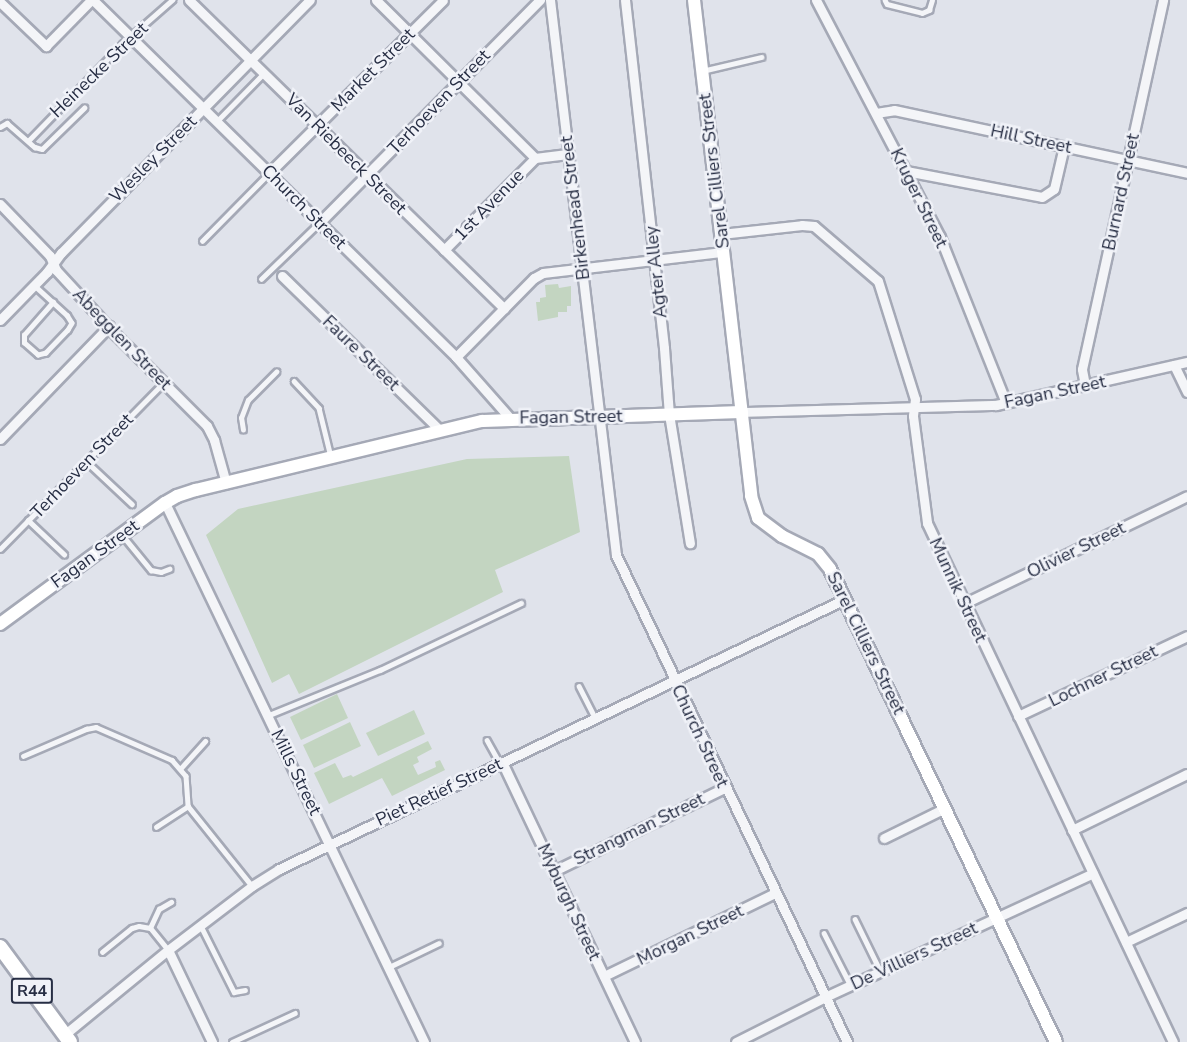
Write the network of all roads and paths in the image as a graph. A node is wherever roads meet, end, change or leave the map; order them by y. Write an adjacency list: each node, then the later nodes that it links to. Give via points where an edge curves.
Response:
1 (92, 0): 15 (street, via 46,46); 17 (street, Church Street)
2 (172, 0): 17 (lane, Heinecke Street)
3 (189, 0): 19 (street, Van Riebeeck Street)
4 (310, 0): 19 (street, Wesley Street)
5 (376, 0): 16 (street)
6 (443, 0): 16 (street, Market Street)
7 (540, 0): 22 (street, Terhoeven Street)
8 (550, 0): 31 (street, Birkenhead Street)
9 (625, 0): 44 (street, Agter Alley)
10 (694, 0): 20 (street, Sarel Cilliers Street)
11 (816, 0): 25 (street, Kruger Street)
12 (885, 0): 13 (lane, via 887,4 922,13 929,10)
13 (932, 0)
14 (1163, 0): 33 (street, Burnard Street)
15 (0, 2)
16 (410, 33): 22 (street); 27 (street, Market Street)
17 (130, 37): 24 (street, Church Street); 29 (lane, Heinecke Street)
18 (761, 57): 20 (lane)
19 (251, 60): 21 (street, Van Riebeeck Street); 24 (street, Wesley Street)
20 (702, 71): 40 (street, Sarel Cilliers Street)
21 (264, 73): 26 (lane); 27 (street, Van Riebeeck Street)
22 (459, 82): 32 (street); 37 (street, Terhoeven Street)
23 (84, 108): 29 (lane, via 42,149)
24 (203, 108): 26 (street, Church Street); 45 (street, Wesley Street)
25 (876, 112): 30 (street, Hill Street, via 894,110); 34 (street, Kruger Street)
26 (217, 122): 35 (street, Church Street)
27 (318, 126): 35 (street, Market Street); 37 (street, Van Riebeeck Street)
28 (0, 127): 29 (lane, via 6,123)
29 (28, 141)
30 (1064, 146): 33 (street, Hill Street); 34 (street, via 1054,189 1042,197)
31 (568, 154): 32 (street, 1st Avenue); 46 (street, Birkenhead Street)
32 (535, 158): 42 (street, 1st Avenue)
33 (1128, 160): 36 (street, Hill Street); 60 (street, Burnard Street, via 1082,369)
34 (906, 171): 62 (street, Kruger Street, via 940,237)
35 (269, 173): 39 (street, Church Street); 41 (lane, Market Street)
36 (1187, 173)
37 (368, 175): 39 (street, Terhoeven Street); 42 (street, Van Riebeeck Street)
38 (0, 204): 45 (street, Abegglen Street)
39 (320, 222): 48 (lane, Terhoeven Street); 54 (street, Church Street)
40 (721, 234): 43 (street, Sarel Cilliers Street); 63 (street, Munnik Street, via 814,226 873,274 915,399)
41 (202, 240)
42 (444, 250): 51 (street, Van Riebeeck Street)
43 (723, 252): 44 (street); 64 (street, Sarel Cilliers Street)
44 (654, 260): 46 (street); 65 (street, Agter Alley)
45 (53, 263): 49 (street, Wesley Street); 53 (street, Abegglen Street)
46 (582, 269): 51 (street, via 539,274); 66 (street, Birkenhead Street)
47 (282, 276): 70 (street, Faure Street)
48 (261, 279)
49 (34, 285): 50 (lane); 52 (street, Wesley Street)
50 (53, 302): 50 (lane, via 24,335 24,343 38,356 46,353 72,323)
51 (504, 308): 54 (street)
52 (0, 320)
53 (109, 326): 59 (street, Abegglen Street); 71 (street)
54 (456, 357): 67 (street, Church Street)
55 (1187, 362): 56 (street, Fagan Street)
56 (1174, 365): 60 (street, Fagan Street); 61 (street)
57 (276, 372): 69 (lane, via 248,400 241,418)
58 (294, 381): 73 (lane, via 319,408)
59 (163, 382): 74 (lane, Terhoeven Street); 75 (street, Abegglen Street, via 207,426)
60 (1085, 385): 62 (street, Fagan Street)
61 (1187, 392)
62 (1006, 403): 63 (street, Fagan Street)
63 (914, 407): 64 (street, Fagan Street); 87 (street, Munnik Street, via 925,516)
64 (742, 412): 65 (street, Fagan Street); 85 (street, Sarel Cilliers Street, via 751,496 758,518 825,560)
65 (669, 414): 66 (street, Fagan Street); 81 (street, Agter Alley)
66 (599, 417): 67 (street, Fagan Street); 90 (street, Church Street, via 616,555)
67 (510, 418): 70 (street, Fagan Street)
68 (0, 424): 71 (street)
69 (243, 430)
70 (440, 430): 73 (street, Fagan Street)
71 (8, 431): 72 (street)
72 (0, 439)
73 (331, 457): 75 (street, Fagan Street)
74 (86, 461): 78 (lane); 79 (lane, Terhoeven Street)
75 (226, 483): 77 (street, Fagan Street)
76 (1187, 496): 87 (street, Olivier Street)
77 (165, 503): 80 (street, Fagan Street); 92 (street, Mills Street)
78 (132, 504)
79 (28, 520): 82 (lane, Terhoeven Street); 83 (lane)
80 (122, 534): 84 (lane, via 151,570); 88 (street, Fagan Street)
81 (690, 543)
82 (0, 549)
83 (64, 554)
84 (169, 569)
85 (845, 599): 90 (street, Piet Retief Street); 103 (street, Sarel Cilliers Street)
86 (521, 603): 92 (lane, via 357,680)
87 (964, 603): 93 (street, Munnik Street)
88 (0, 624)
89 (1187, 636): 93 (street, Lochner Street)
90 (673, 680): 94 (street, Piet Retief Street); 101 (street, Church Street)
91 (579, 686): 94 (lane)
92 (269, 715): 107 (street, Mills Street)
93 (1018, 716): 105 (street, Munnik Street)
94 (595, 718): 98 (street, Piet Retief Street)
95 (487, 740): 98 (lane)
96 (205, 741): 99 (lane)
97 (23, 756): 99 (lane, via 96,727 172,760)
98 (501, 763): 107 (street, Piet Retief Street); 108 (street, Myburgh Street)
99 (181, 768): 102 (lane)
100 (1187, 774): 105 (street)
101 (724, 788): 108 (street, Strangman Street); 111 (street, Church Street)
102 (188, 806): 104 (lane); 110 (lane)
103 (945, 807): 106 (street); 116 (street, Sarel Cilliers Street)
104 (156, 827)
105 (1072, 830): 109 (street, Munnik Street)
106 (884, 838)
107 (331, 844): 110 (street, Piet Retief Street); 126 (street, Mills Street)
108 (554, 871): 128 (street, Myburgh Street)
109 (1093, 873): 116 (street, De Villiers Street); 121 (street, Munnik Street)
110 (252, 886): 118 (street, Piet Retief Street)
111 (775, 893): 128 (street, Morgan Street); 131 (street, Church Street)
112 (164, 898): 114 (lane)
113 (171, 902): 114 (lane)
114 (159, 909): 119 (lane)
115 (1187, 913): 121 (street)
116 (997, 918): 127 (street, De Villiers Street); 140 (street, Sarel Cilliers Street)
117 (855, 919): 127 (lane)
118 (201, 926): 124 (street, Piet Retief Street); 130 (lane, via 234,991)
119 (150, 928): 124 (lane); 125 (lane, via 132,928)
120 (824, 933): 129 (lane)
121 (1126, 942): 141 (street, Munnik Street)
122 (439, 943): 126 (lane)
123 (0, 947): 133 (main road, R44)
124 (168, 950): 133 (street, Piet Retief Street); 134 (street)
125 (102, 952)
126 (388, 967): 136 (street, Mills Street)
127 (881, 972): 129 (street, De Villiers Street)
128 (604, 976): 137 (street, Myburgh Street)
129 (851, 986): 131 (street, De Villiers Street)
130 (245, 990)
131 (825, 997): 138 (street, De Villiers Street); 139 (street, Church Street)
132 (295, 1013): 135 (lane)
133 (67, 1039)
134 (212, 1042)
135 (232, 1042)
136 (424, 1042)
137 (635, 1042)
138 (736, 1042)
139 (847, 1042)
140 (1056, 1042)
141 (1173, 1042)

